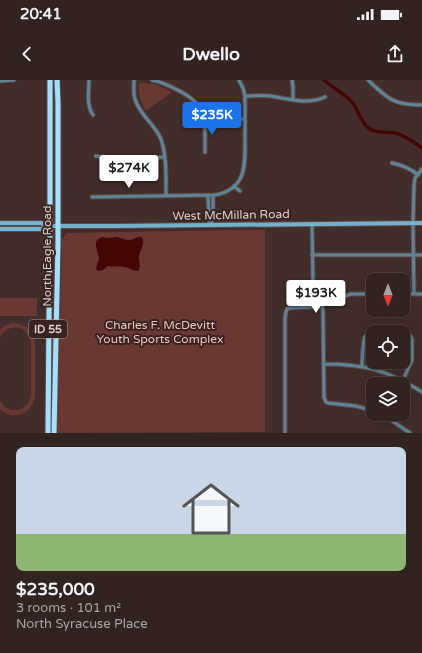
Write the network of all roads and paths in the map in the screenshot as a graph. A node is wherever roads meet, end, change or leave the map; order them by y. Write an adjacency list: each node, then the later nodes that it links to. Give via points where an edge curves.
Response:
1 (14, 80): 10 (street)
2 (50, 80): 35 (highway, North Eagle Road / ID 55)
3 (57, 80): 36 (highway, North Eagle Road / ID 55)
4 (89, 80): 15 (street, via 89,108)
5 (134, 80): 20 (street, via 136,102 159,135)
6 (152, 80): 16 (street, via 190,98)
7 (239, 80): 11 (street)
8 (292, 80): 13 (street)
9 (368, 80): 14 (street, via 394,101)
10 (0, 81)
11 (245, 96): 13 (street); 17 (street)
12 (325, 97): 13 (street, via 315,100)
13 (293, 100)
14 (422, 105)
15 (93, 115)
16 (212, 117): 17 (street); 18 (street, via 205,126)
17 (245, 119): 24 (street, via 244,167)
18 (204, 152)
19 (96, 156): 20 (street)
20 (164, 156): 28 (street)
21 (392, 163): 23 (street, via 404,166)
22 (422, 169): 23 (street)
23 (418, 175): 31 (street, via 414,186)
24 (234, 186): 25 (street); 26 (street)
25 (240, 191)
26 (213, 195): 29 (street); 34 (street)
27 (92, 196): 28 (street)
28 (166, 196): 29 (street)
29 (208, 196): 34 (street, via 208,218)
30 (0, 223): 35 (main road, West McMillan Road, via 40,223)
31 (413, 223): 32 (main road, West McMillan Road); 33 (main road, West McMillan Road); 39 (street)
32 (422, 223)
33 (312, 224): 34 (main road, West McMillan Road); 38 (street)
34 (211, 225): 36 (main road, West McMillan Road)
35 (50, 226): 36 (main road, West McMillan Road); 37 (main road, West McMillan Road, via 41,229); 56 (highway, North Eagle Road / ID 55)
36 (58, 226): 57 (highway, North Eagle Road / ID 55)
37 (0, 229)
38 (312, 255): 39 (street); 45 (street, via 313,281)
39 (414, 255): 40 (street); 43 (street)
40 (422, 255)
41 (366, 294): 45 (street, via 351,294)
42 (410, 294): 43 (street)
43 (414, 294): 44 (street)
44 (422, 294)
45 (322, 303): 48 (street); 58 (street, via 287,309 285,314)
46 (366, 335): 50 (street)
47 (410, 335): 49 (street)
48 (324, 364): 50 (street); 54 (street, via 326,402)
49 (410, 364)
50 (362, 366): 51 (street)
51 (397, 377)
52 (410, 384): 53 (street)
53 (422, 392)
54 (366, 409)
55 (392, 421): 59 (street)
56 (48, 433)
57 (54, 433)
58 (285, 433)
59 (410, 433)

